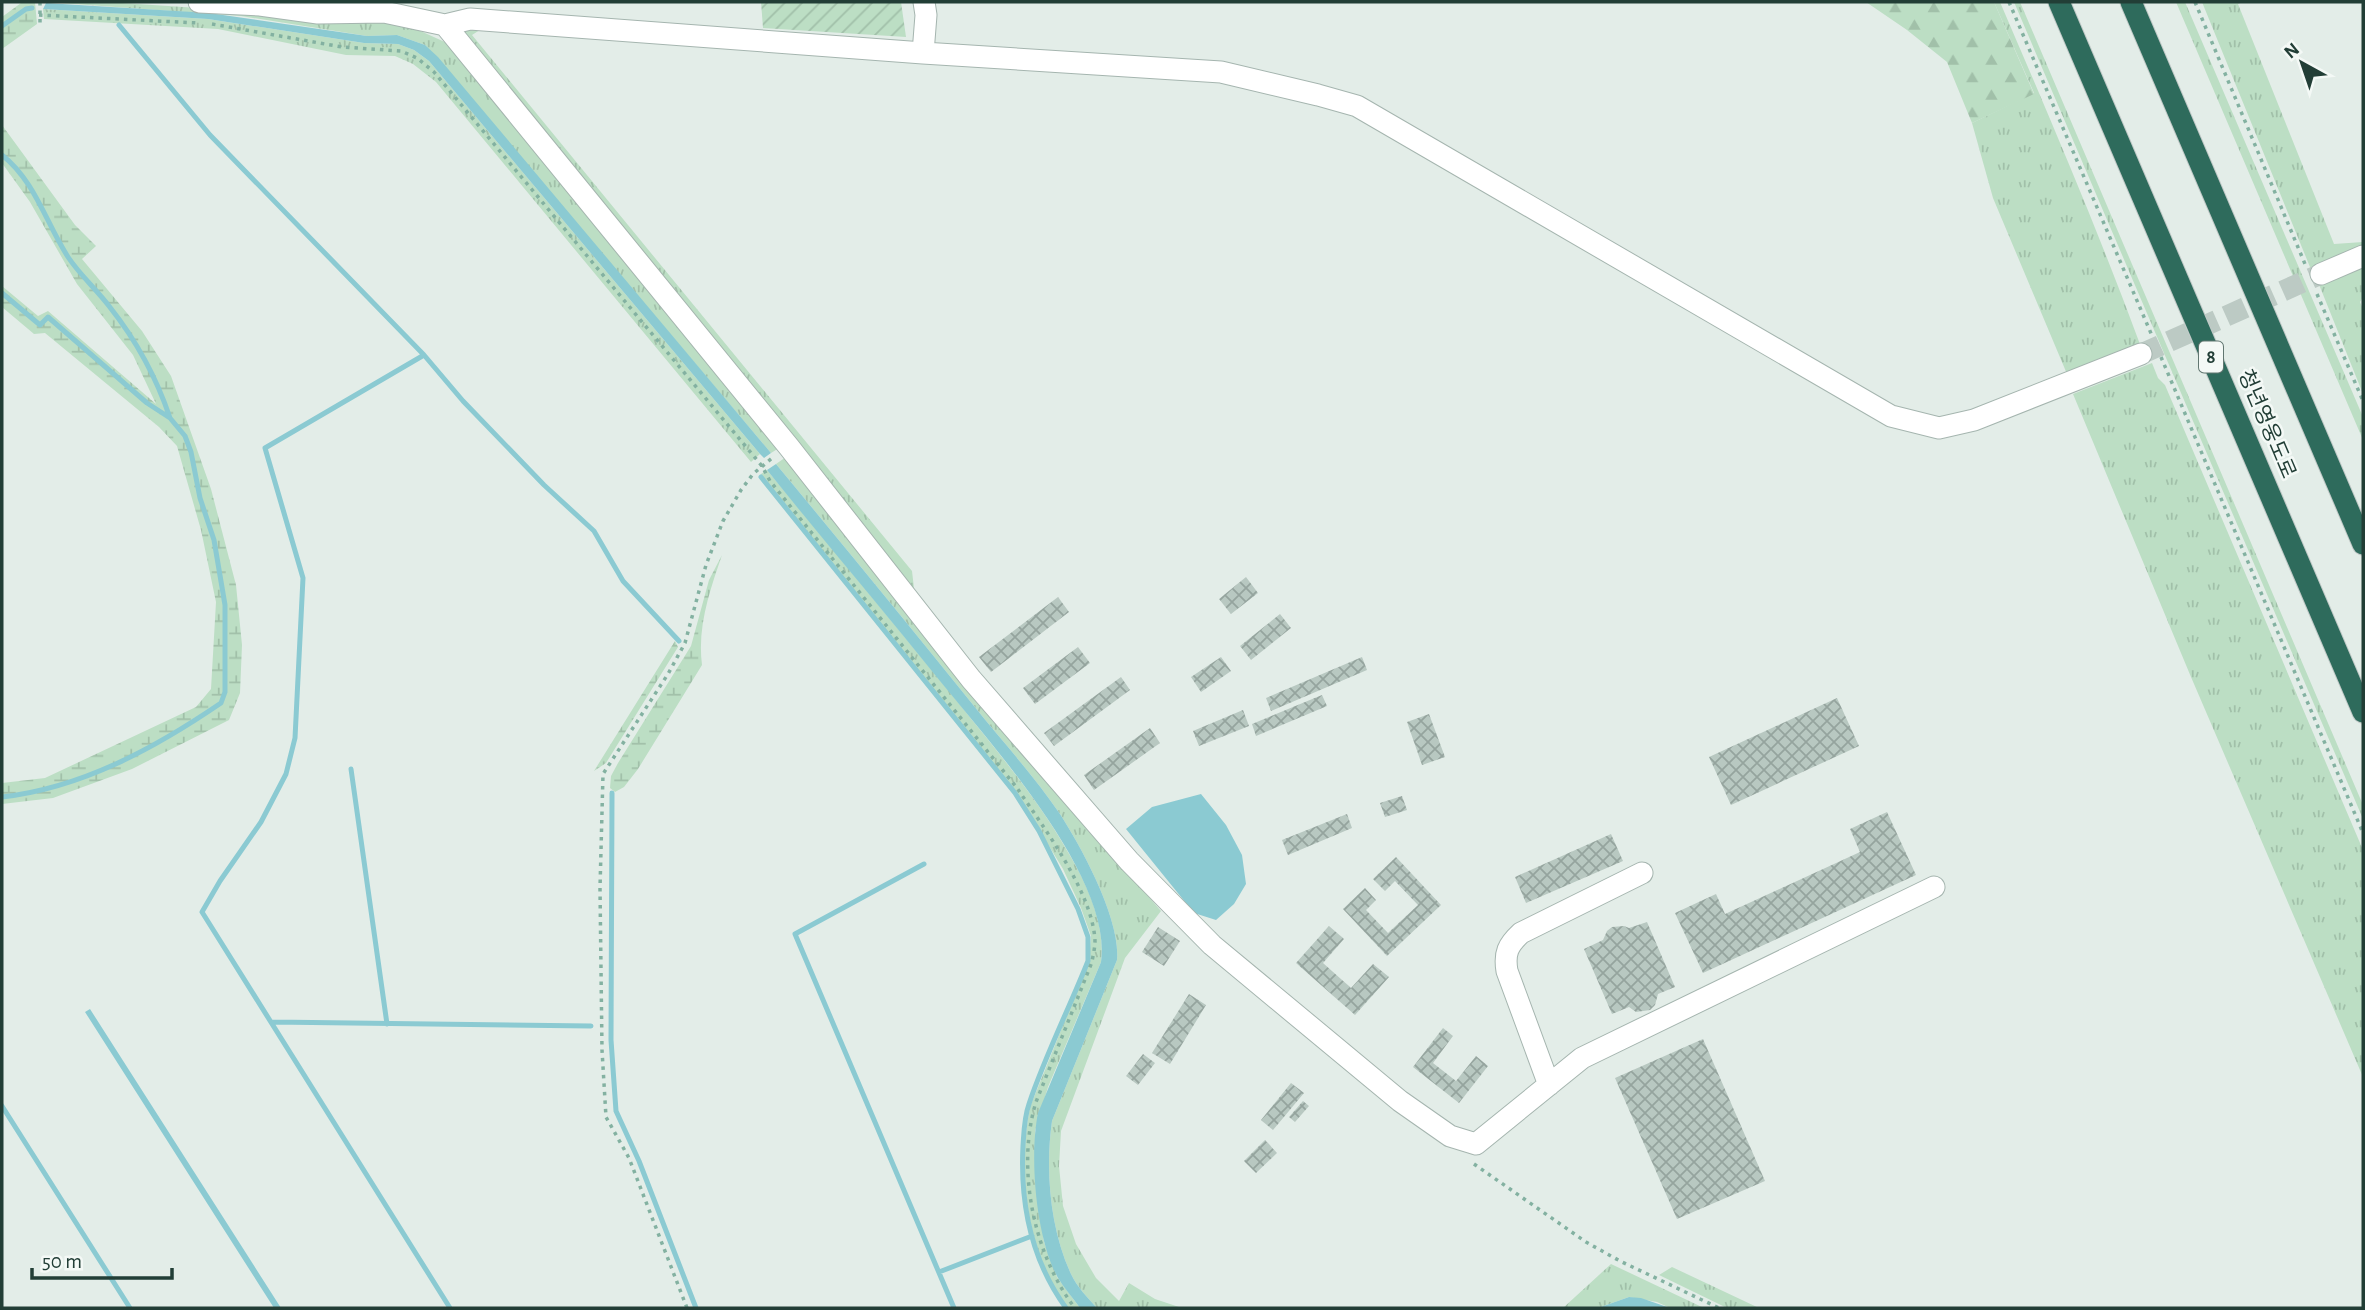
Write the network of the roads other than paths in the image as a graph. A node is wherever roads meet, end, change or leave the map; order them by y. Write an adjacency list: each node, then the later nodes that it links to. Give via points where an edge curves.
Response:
1 (199, 2): 5 (street, via 318,13 384,12)
2 (924, 2): 6 (street)
3 (2059, 2): 11 (highway, 청년영웅도로 / 8)
4 (2131, 2): 10 (highway, 청년영웅도로)
5 (445, 24): 6 (street, via 470,19); 14 (street, via 971,679 1186,921 1401,1101 1450,1136 1476,1144)
6 (923, 53): 9 (street, via 1221,72 1357,106 1891,416 1939,428 1974,420)
7 (2363, 256): 8 (street)
8 (2315, 278)
9 (2153, 352)
10 (2363, 544)
11 (2363, 712)
12 (1642, 873): 14 (street, via 1521,933 1509,944 1507,971)
13 (1934, 887): 14 (street, via 1582,1058)
14 (1549, 1084)

